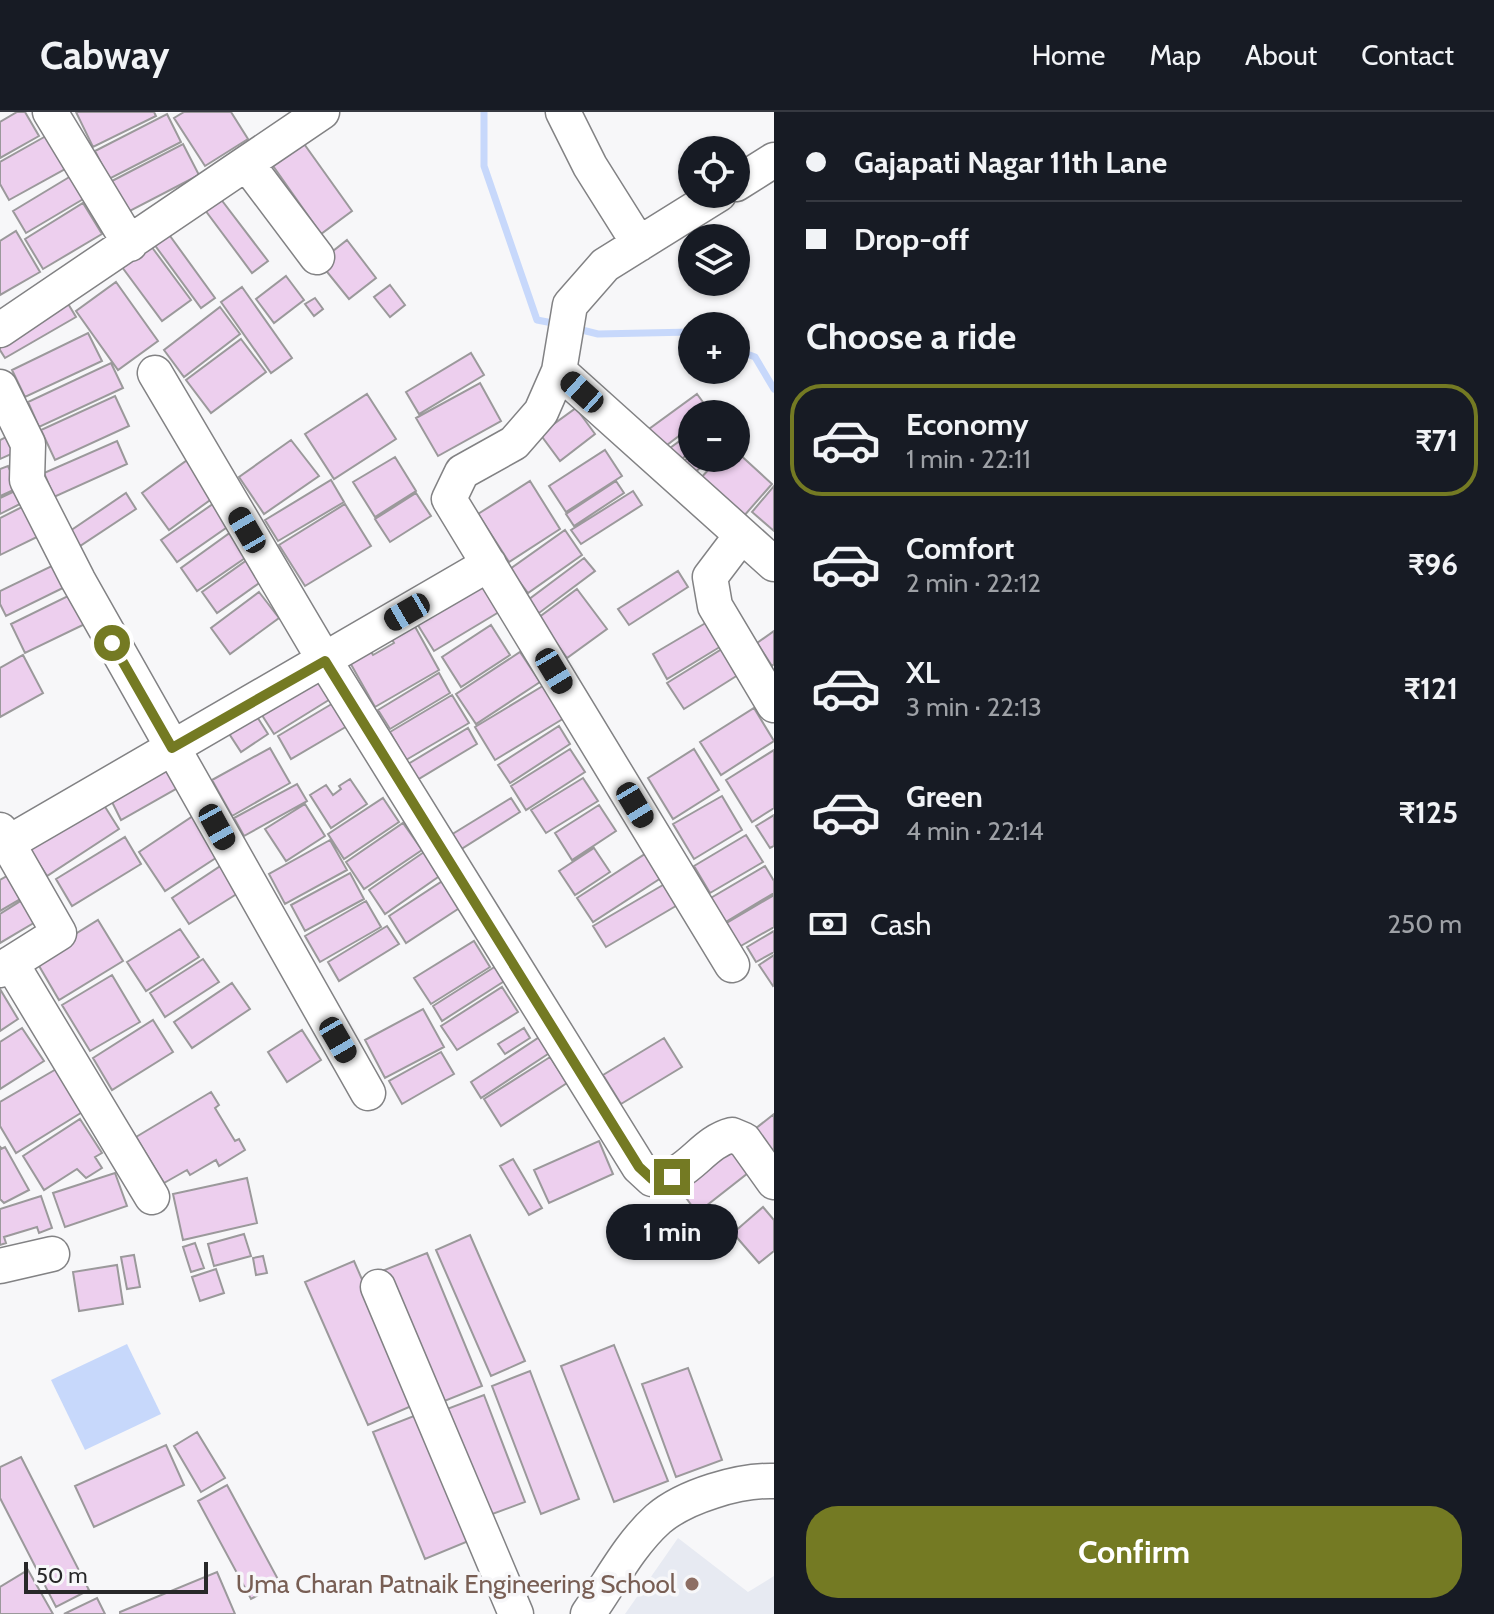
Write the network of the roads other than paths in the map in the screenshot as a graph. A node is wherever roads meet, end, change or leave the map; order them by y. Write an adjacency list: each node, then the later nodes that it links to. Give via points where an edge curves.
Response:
1 (50, 112): 8 (street)
2 (322, 112): 5 (street)
3 (563, 112): 9 (street)
4 (774, 160): 6 (street)
5 (247, 164): 8 (street); 10 (street)
6 (750, 175)
7 (697, 208): 9 (street)
8 (130, 244): 11 (street)
9 (639, 244): 12 (street, via 605,265 570,305)
10 (317, 257)
11 (0, 330)
12 (559, 371): 15 (street); 16 (street, via 541,412 514,443 462,472 449,499)
13 (155, 373): 18 (street)
14 (0, 387): 20 (street, via 28,444 27,480)
15 (741, 536): 17 (street); 19 (street, via 710,577 715,606)
16 (489, 564): 18 (street); 22 (street)
17 (774, 564)
18 (325, 661): 20 (street); 25 (street, via 645,1174 652,1179 672,1177 732,1135 744,1140)
19 (774, 705)
20 (172, 748): 21 (street); 24 (street)
21 (4, 837): 23 (street, via 59,933)
22 (732, 965)
23 (6, 966): 26 (street)
24 (368, 1093)
25 (774, 1182)
26 (152, 1197)
27 (52, 1254): 28 (street)
28 (0, 1266)
29 (378, 1287): 31 (street)
30 (774, 1481): 32 (street, via 708,1493 659,1518)
31 (516, 1614)
32 (588, 1614)

